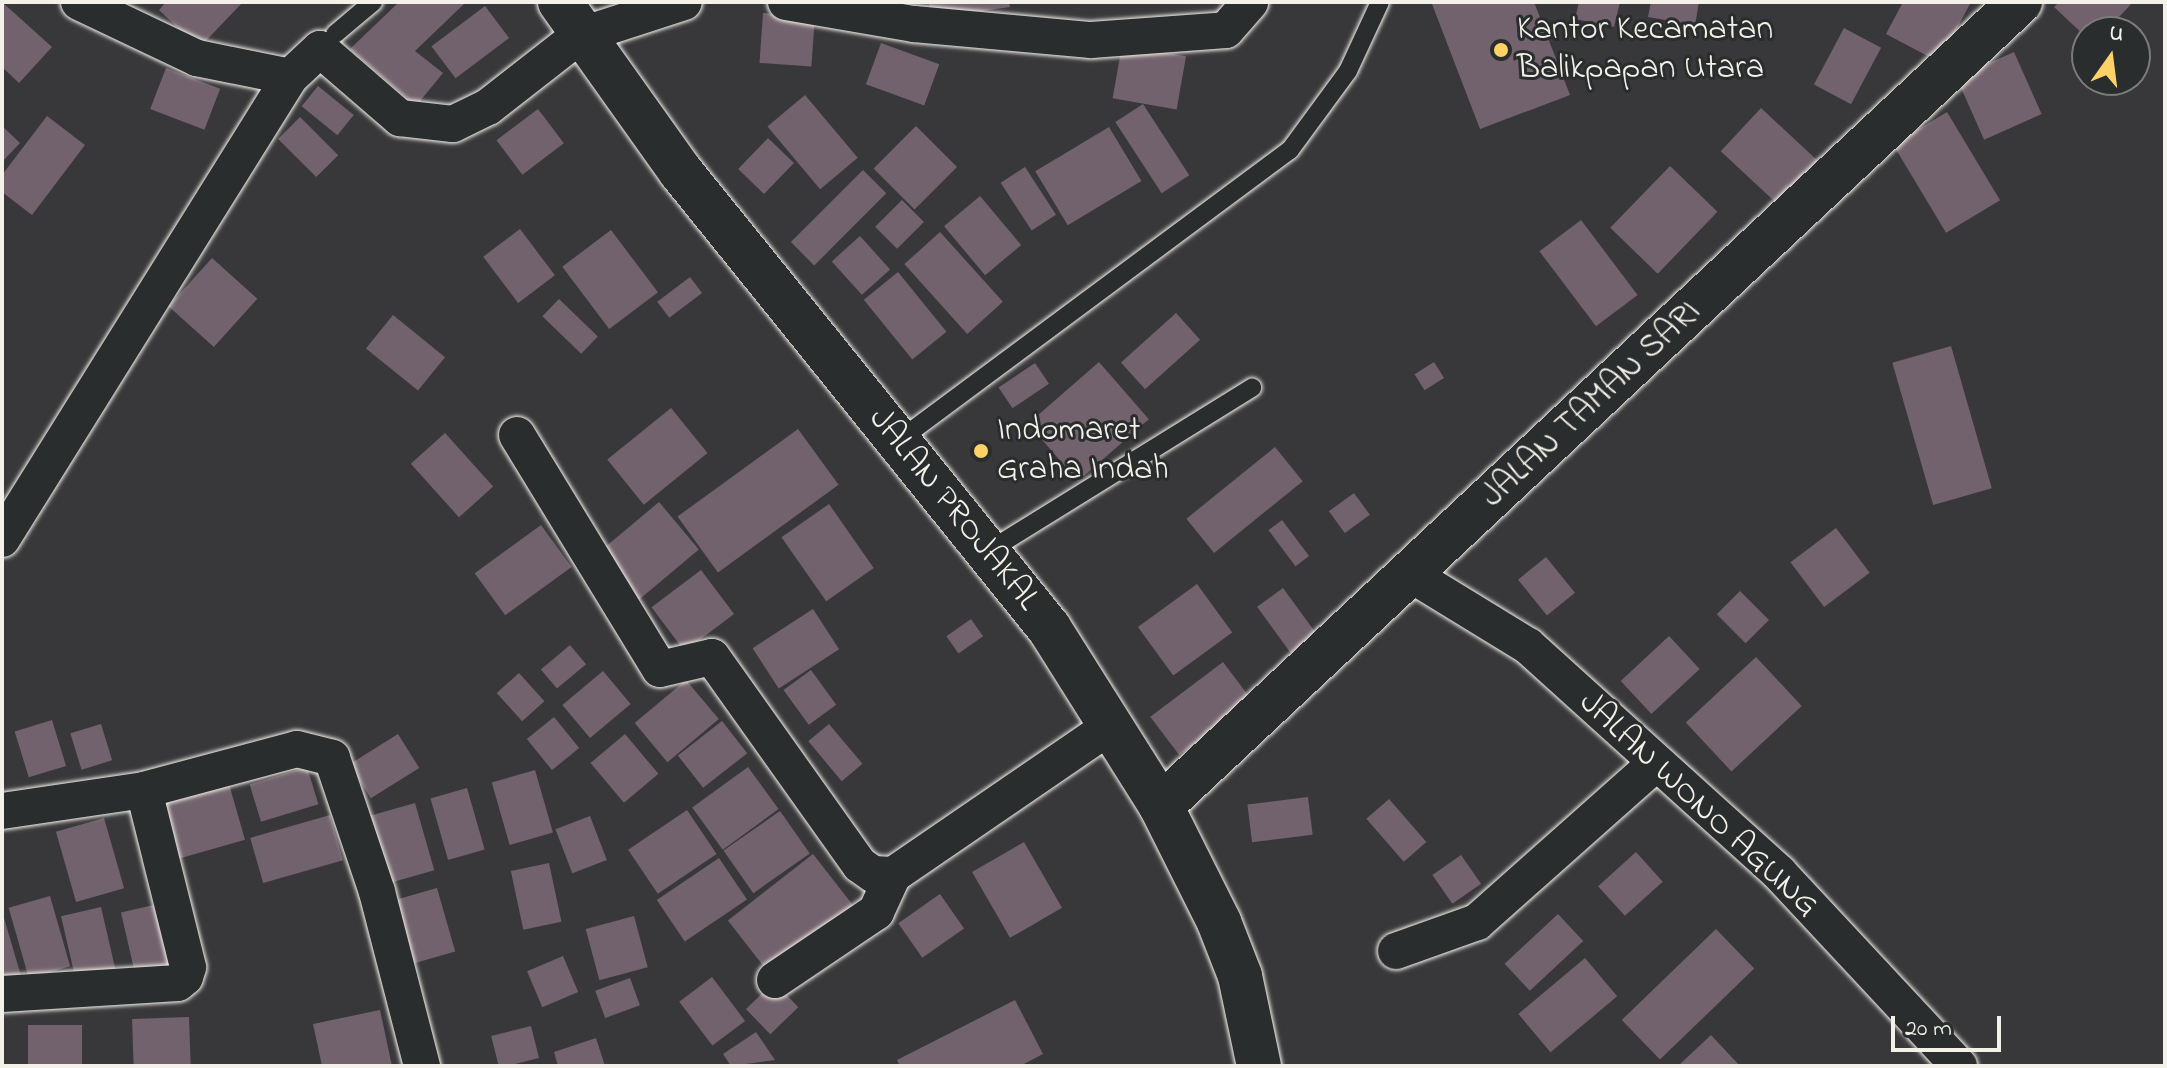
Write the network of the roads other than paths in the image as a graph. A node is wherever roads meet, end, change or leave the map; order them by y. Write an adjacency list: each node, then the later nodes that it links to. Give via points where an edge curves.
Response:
1 (79, 2): 10 (street, via 197,58)
2 (373, 2): 9 (lane)
3 (684, 2): 8 (street)
4 (786, 2): 5 (street, via 914,24 1091,40 1226,30)
5 (1250, 2)
6 (1380, 2): 13 (lane, via 1348,71 1290,150)
7 (1999, 7): 16 (main road, JALAN TAMAN SARI)
8 (570, 19): 10 (street, via 488,107 453,124 400,118 320,49); 13 (main road, JALAN PROJAKAL)
9 (335, 34)
10 (290, 77): 14 (street)
11 (1252, 388): 15 (lane)
12 (517, 435): 22 (street, via 660,669 712,657 860,865)
13 (898, 441): 15 (main road, JALAN PROJAKAL)
14 (2, 539)
15 (987, 552): 17 (main road, JALAN PROJAKAL, via 1049,628)
16 (1412, 575): 18 (street, JALAN WONO AGUNG, via 1528,646); 20 (main road, JALAN TAMAN SARI)
17 (1109, 727): 20 (main road, JALAN PROJAKAL); 22 (street)
18 (1655, 764): 23 (street, via 1477,922); 28 (street, JALAN WONO AGUNG, via 1779,873)
19 (144, 790): 21 (street); 25 (street, via 185,977 178,983); 26 (street, via 297,749 332,758 377,892)
20 (1161, 806): 27 (main road, JALAN PROJAKAL, via 1240,976)
21 (2, 811)
22 (893, 875): 24 (street, via 876,912)
23 (1396, 951)
24 (775, 980)
25 (2, 994)
26 (422, 1066)
27 (1259, 1066)
28 (1959, 1066)

